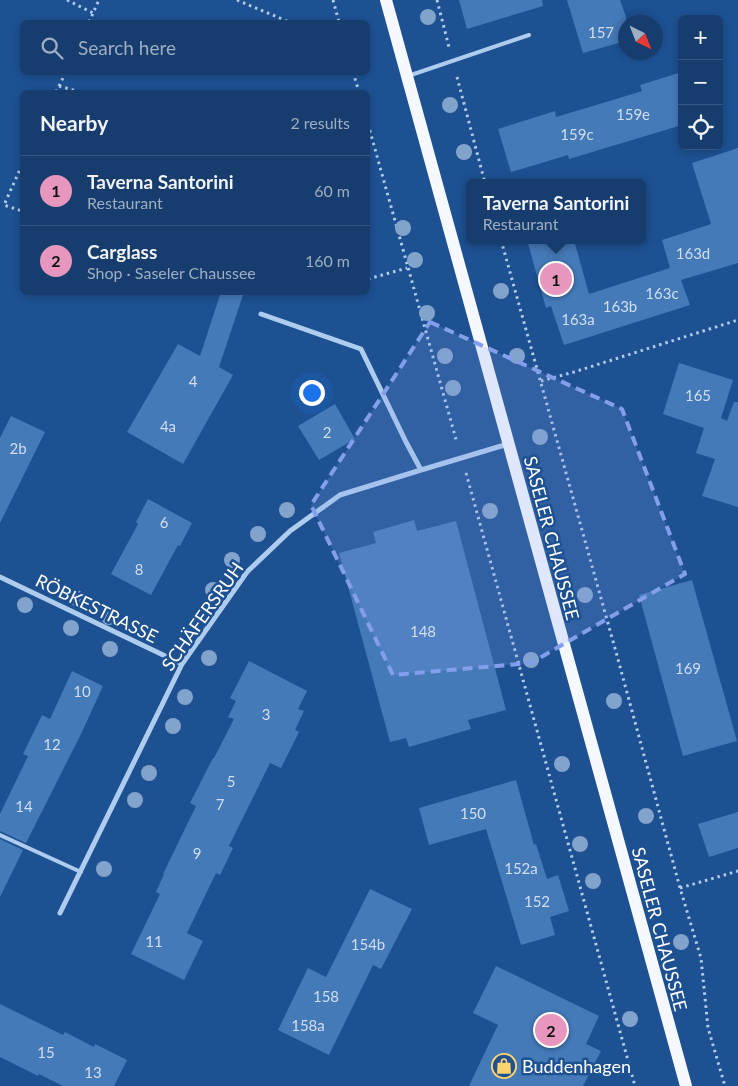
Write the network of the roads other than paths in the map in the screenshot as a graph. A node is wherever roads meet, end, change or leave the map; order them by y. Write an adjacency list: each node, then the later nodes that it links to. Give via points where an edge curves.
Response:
1 (386, 0): 3 (main road, SASELER CHAUSSEE)
2 (529, 35): 3 (lane)
3 (406, 76): 5 (main road, SASELER CHAUSSEE)
4 (260, 314): 6 (street, via 361,349)
5 (508, 444): 6 (street, SCHÄFERSRUH); 12 (main road, SASELER CHAUSSEE)
6 (421, 470): 8 (street, SCHÄFERSRUH, via 340,495 290,530 247,572)
7 (0, 577): 8 (street, RÖBKESTRASSE)
8 (182, 664): 10 (street, SCHÄFERSRUH)
9 (0, 835): 10 (lane)
10 (80, 872): 11 (street, SCHÄFERSRUH)
11 (60, 913)
12 (686, 1086)

